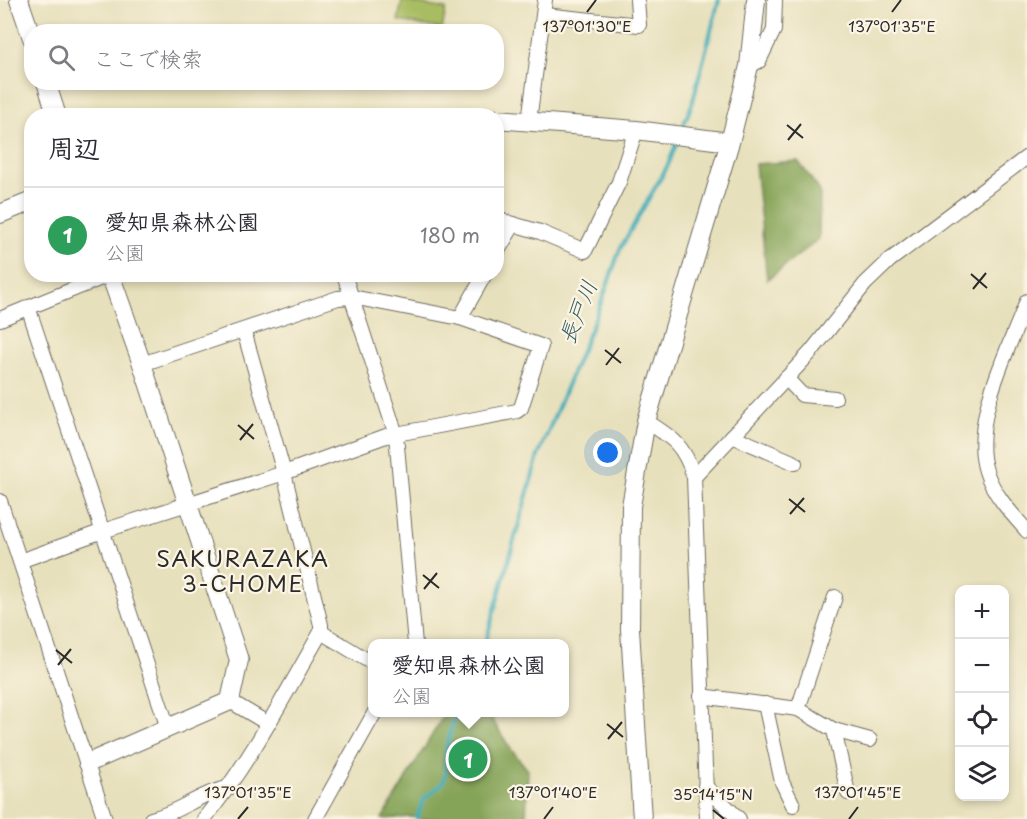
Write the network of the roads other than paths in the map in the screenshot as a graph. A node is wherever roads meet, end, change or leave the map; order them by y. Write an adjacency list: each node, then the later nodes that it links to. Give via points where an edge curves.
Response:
1 (19, 0): 7 (street)
2 (545, 0): 6 (street)
3 (637, 0): 6 (street, via 639,25)
4 (756, 0): 8 (street)
5 (775, 0): 8 (street, via 774,30 759,61)
6 (544, 15): 12 (street)
7 (27, 24)
8 (749, 66): 14 (street)
9 (49, 90): 10 (street)
10 (54, 108)
11 (504, 119): 12 (street)
12 (529, 121): 13 (street)
13 (636, 130): 14 (street); 19 (street, via 619,182 585,251)
14 (730, 142): 34 (street)
15 (1027, 157): 32 (street, via 890,260)
16 (24, 204): 17 (street)
17 (0, 214)
18 (504, 221): 19 (street)
19 (514, 224): 20 (street)
20 (504, 241)
21 (90, 282): 27 (street)
22 (113, 282): 31 (street)
23 (347, 282): 25 (street)
24 (480, 282): 28 (street)
25 (352, 297): 28 (street); 30 (street, via 338,298); 35 (street)
26 (1027, 301): 43 (street, via 987,405 981,451 986,473 1002,501)
27 (28, 307): 29 (street); 42 (street)
28 (460, 318): 35 (street, via 542,346 521,408)
29 (0, 319)
30 (244, 331): 31 (street); 38 (street)
31 (142, 364): 41 (street)
32 (786, 378): 33 (street, via 802,395); 36 (street)
33 (835, 398)
34 (646, 421): 39 (street, via 670,436 687,456); 67 (street, via 631,506 630,629)
35 (396, 435): 38 (street); 47 (street)
36 (732, 436): 37 (street); 39 (street)
37 (795, 463)
38 (284, 473): 41 (street); 46 (street)
39 (694, 477): 49 (street)
40 (0, 501): 44 (street)
41 (187, 504): 42 (street); 50 (street, via 239,660)
42 (104, 531): 44 (street); 55 (street)
43 (1027, 531)
44 (20, 561): 58 (street)
45 (835, 597): 52 (street)
46 (321, 632): 48 (street); 54 (street)
47 (415, 639)
48 (368, 661)
49 (701, 696): 51 (street); 59 (street)
50 (230, 701): 54 (street); 55 (street)
51 (765, 704): 52 (street); 62 (street, via 782,782)
52 (798, 709): 56 (street)
53 (372, 717): 66 (street)
54 (267, 723): 60 (street)
55 (168, 728): 58 (street)
56 (834, 730): 57 (street); 61 (street)
57 (870, 740)
58 (88, 763): 63 (street)
59 (705, 786): 68 (street); 69 (street)
60 (229, 788): 64 (street, via 213,790); 65 (street)
61 (848, 794)
62 (793, 805)
63 (105, 819)
64 (151, 819)
65 (204, 819)
66 (315, 819)
67 (642, 819)
68 (707, 819)
69 (739, 819)

